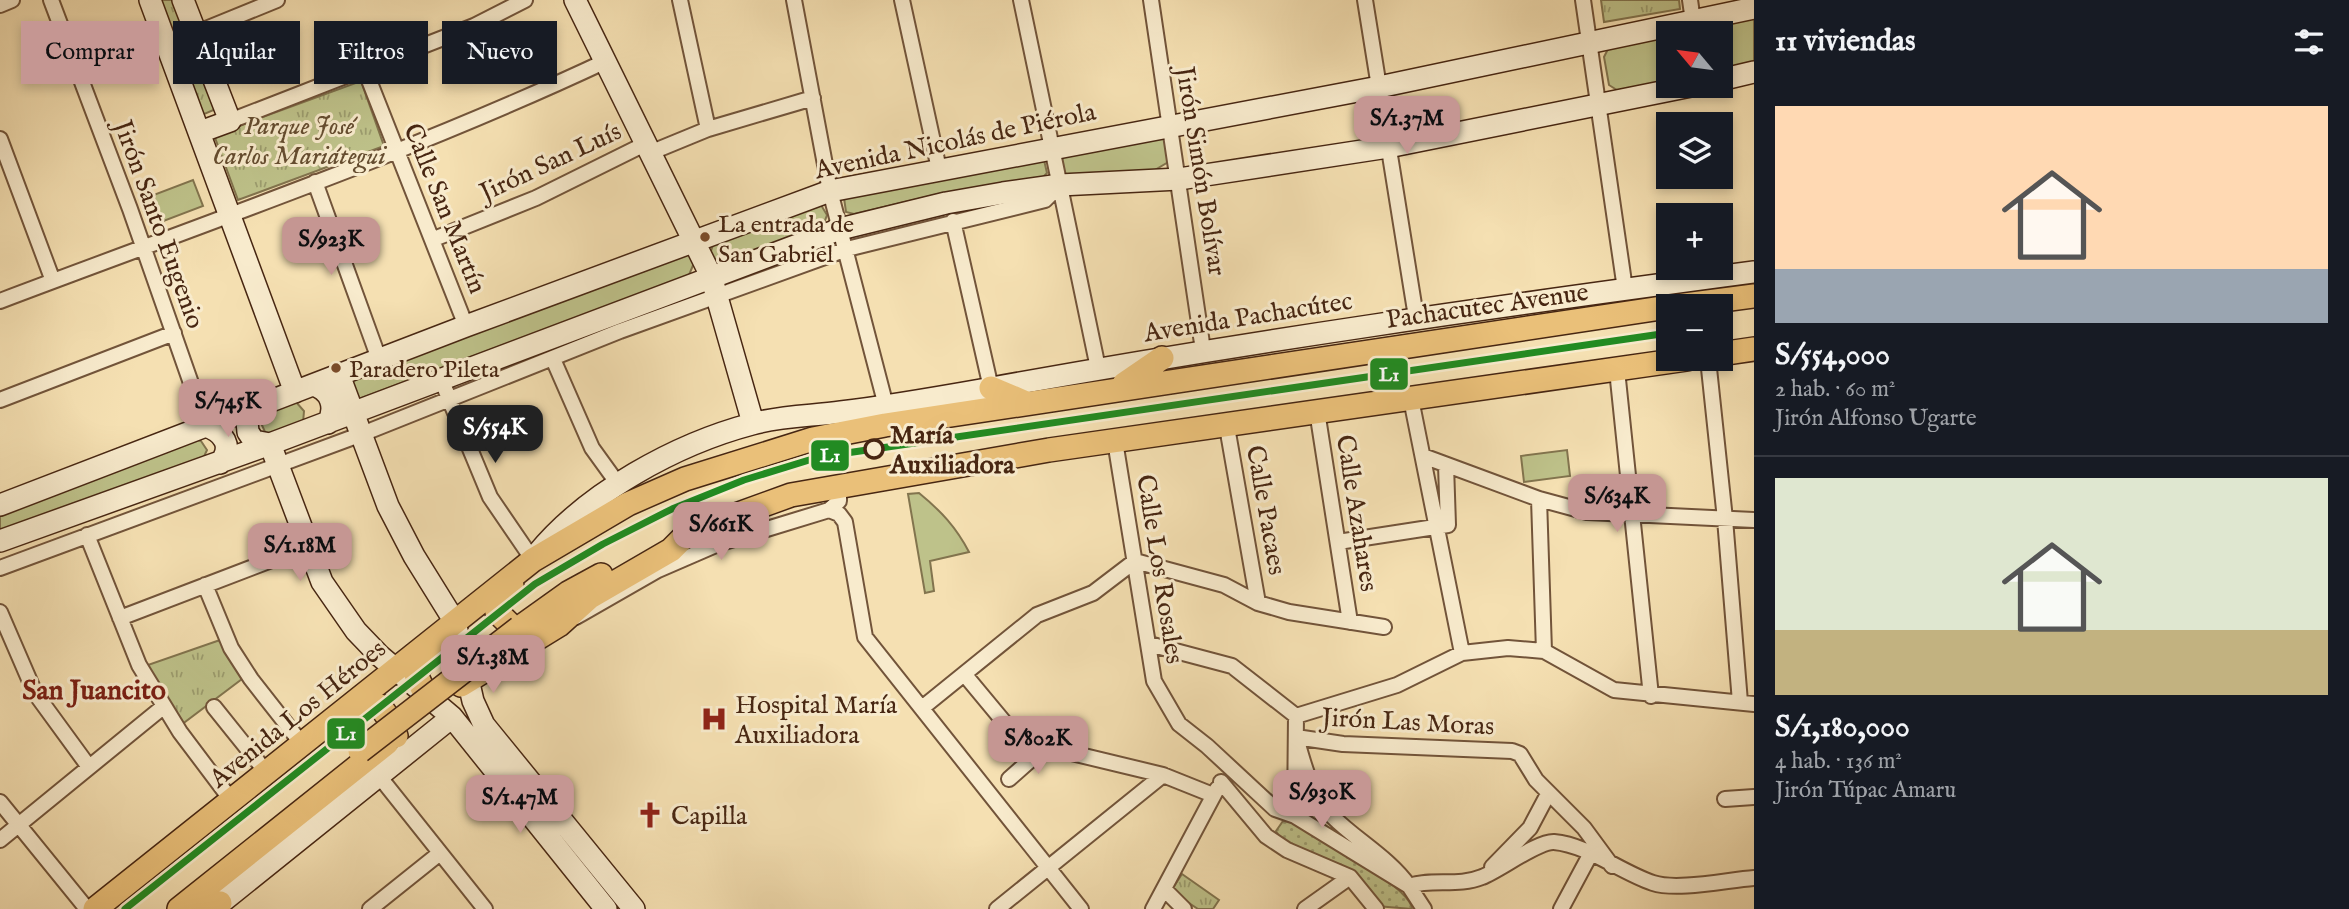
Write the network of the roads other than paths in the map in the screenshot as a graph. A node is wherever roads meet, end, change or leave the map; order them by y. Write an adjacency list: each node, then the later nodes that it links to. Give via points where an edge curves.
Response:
1 (12, 0): 15 (street)
2 (51, 0): 51 (street, Jirón Santo Eugenio)
3 (150, 0): 35 (main road)
4 (184, 0): 18 (main road)
5 (277, 0): 19 (street)
6 (525, 0): 21 (street)
7 (575, 0): 22 (main road)
8 (681, 0): 34 (street)
9 (794, 0): 30 (street)
10 (902, 0): 41 (street)
11 (1021, 0): 38 (street)
12 (1151, 0): 33 (street, Jirón Simón Bolívar)
13 (1364, 0): 28 (street)
14 (1583, 0): 20 (street)
15 (0, 5)
16 (1754, 8): 17 (main road, Avenida Nicolás de Piérola)
17 (1691, 11): 20 (main road, Avenida Nicolás de Piérola)
18 (192, 21)
19 (225, 21)
20 (1589, 42): 28 (main road, Avenida Nicolás de Piérola); 31 (street)
21 (428, 45)
22 (606, 61): 37 (main road); 40 (street, via 504,109)
23 (1754, 72): 24 (main road)
24 (1733, 77)
25 (216, 84): 32 (main road)
26 (328, 84): 32 (street)
27 (371, 84): 40 (street, Calle San Martín)
28 (1379, 87): 33 (main road, Avenida Nicolás de Piérola); 39 (street)
29 (1656, 93): 31 (main road)
30 (813, 98): 34 (street, Jirón San Luís); 45 (street)
31 (1599, 105): 39 (main road); 55 (street)
32 (230, 121): 35 (main road)
33 (1170, 125): 38 (main road, Avenida Nicolás de Piérola); 42 (street, Jirón Simón Bolívar)
34 (708, 129): 37 (street, Jirón San Luís)
35 (200, 132): 46 (main road)
36 (0, 139): 53 (street)
37 (650, 147): 48 (street, Jirón San Luís); 50 (main road)
38 (1050, 147): 41 (main road, Avenida Nicolás de Piérola); 44 (street)
39 (1388, 147): 42 (main road); 60 (street)
40 (397, 151): 43 (street); 48 (street, Calle San Martín)
41 (939, 169): 45 (main road, Avenida Nicolás de Piérola)
42 (1179, 179): 44 (main road); 64 (street, Jirón Simón Bolívar)
43 (315, 182): 46 (street); 67 (street)
44 (1060, 185): 47 (street, via 1045,200); 49 (main road, via 946,202); 70 (street)
45 (830, 191): 49 (street); 50 (main road, Avenida Nicolás de Piérola)
46 (229, 214): 51 (street); 77 (main road)
47 (953, 221): 49 (street); 75 (street)
48 (434, 239): 61 (street, Calle San Martín)
49 (843, 239): 54 (main road); 82 (street)
50 (696, 242): 54 (main road); 61 (main road, Avenida Nicolás de Piérola)
51 (143, 245): 53 (street); 62 (street, Jirón Santo Eugenio)
52 (1754, 272): 55 (main road, Avenida Pachacútec)
53 (52, 281): 58 (street)
54 (715, 285): 68 (street); 74 (main road); 87 (main road)
55 (1625, 289): 60 (main road, Avenida Pachacútec)
56 (1754, 296): 57 (main road)
57 (1733, 299)
58 (0, 301)
59 (1656, 309): 76 (main road, Pachacutec Avenue)
60 (1416, 317): 64 (main road, Avenida Pachacútec)
61 (466, 326): 67 (main road, Avenida Nicolás de Piérola)
62 (174, 333): 79 (street); 88 (street, Jirón Santo Eugenio)
63 (1754, 349): 65 (main road)
64 (1203, 350): 66 (main road, Avenida Pachacútec)
65 (1733, 352)
66 (1162, 358): 70 (main road, Avenida Pachacútec); 76 (main road)
67 (379, 359): 73 (main road, Avenida Nicolás de Piérola)
68 (553, 359): 80 (street); 96 (street, via 592,448)
69 (1656, 364): 71 (main road)
70 (1098, 368): 75 (main road, Avenida Pachacútec)
71 (1618, 370): 78 (main road); 101 (street)
72 (1709, 371): 102 (street)
73 (339, 375): 77 (main road, Avenida Nicolás de Piérola); 85 (main road)
74 (441, 379): 80 (street); 85 (main road)
75 (991, 388): 81 (main road); 82 (main road, Avenida Pachacútec)
76 (1118, 388): 81 (main road, Pachacutec Avenue)
77 (304, 389): 83 (main road, Avenida Nicolás de Piérola); 86 (main road, via 323,390 330,398 333,411)
78 (1411, 399): 84 (main road); 93 (street)
79 (0, 400)
80 (450, 400): 90 (street); 111 (street, via 489,497)
81 (1024, 402): 111 (main road, Avenida Los Héroes, via 813,439 685,479 628,504)
82 (886, 406): 87 (main road, Avenida Pachacútec)
83 (257, 408): 88 (main road, Avenida Nicolás de Piérola); 92 (main road, via 249,415 248,432)
84 (1317, 411): 89 (main road); 108 (street, Calle Azahares)
85 (353, 413): 86 (main road); 90 (main road)
86 (328, 423): 92 (main road)
87 (753, 423): 96 (main road, Avenida Los Héroes, via 677,452)
88 (206, 426): 94 (main road, via 225,440 226,452); 99 (main road, Avenida Nicolás de Piérola)
89 (1227, 426): 91 (main road); 114 (street, Calle Pacaes)
90 (362, 434): 92 (street); 118 (main road, via 388,506)
91 (1115, 441): 97 (main road); 110 (street, Calle Los Rosales)
92 (274, 454): 94 (main road); 106 (street); 109 (main road)
93 (1423, 456): 95 (street); 104 (street)
94 (220, 463): 107 (main road)
95 (1446, 465): 98 (street); 104 (street, via 1448,525)
96 (618, 484): 111 (main road, Avenida Los Héroes, via 567,522)
97 (841, 485): 100 (street, via 839,501); 105 (main road, via 791,495)
98 (1539, 499): 101 (street, via 1587,512); 123 (street)
99 (0, 505)
100 (830, 510): 119 (street, via 718,544 658,569); 133 (street, via 845,522 864,638)
101 (1632, 515): 102 (street); 128 (street)
102 (1725, 519): 103 (street); 129 (street)
103 (1754, 520)
104 (1438, 528): 108 (street); 124 (street)
105 (689, 532): 119 (main road, via 671,550 590,597); 121 (main road, via 568,593)
106 (87, 535): 112 (street); 116 (street)
107 (0, 541)
108 (1338, 542): 117 (street, Calle Azahares)
109 (308, 546): 113 (street); 125 (main road, via 321,582 349,621)
110 (1135, 561): 114 (street, via 1224,585); 122 (street, Calle Los Rosales); 126 (street, via 1093,593 1037,615)
111 (530, 562): 118 (main road, Avenida Los Héroes); 121 (main road, via 524,575 503,593 496,609 509,627)
112 (0, 568)
113 (205, 585): 116 (street); 137 (street, via 231,648)
114 (1258, 603): 117 (street)
115 (0, 612): 140 (street, via 35,693)
116 (120, 618): 131 (street, via 139,665)
117 (1350, 622): 120 (street)
118 (452, 624): 125 (main road, Avenida Los Héroes); 127 (main road); 130 (main road, via 450,638 415,672)
119 (559, 625): 121 (main road)
120 (1384, 627)
121 (524, 636): 127 (main road); 168 (main road, bridge, via 360,751)
122 (1149, 644): 134 (street, via 1231,666); 139 (street, Calle Los Rosales, via 1154,681 1179,724)
123 (1544, 651): 124 (street, via 1508,648); 128 (street, via 1614,690)
124 (1462, 653): 134 (street, via 1397,685)
125 (395, 670): 130 (main road); 137 (main road, Avenida Los Héroes)
126 (965, 675): 133 (street); 138 (street, via 1014,734)
127 (469, 678): 130 (main road); 145 (main road, via 484,725)
128 (1651, 696): 129 (street)
129 (1747, 703)
130 (438, 705): 135 (main road); 143 (main road); 145 (main road)
131 (163, 706): 140 (street); 150 (street)
132 (214, 707): 141 (street)
133 (922, 708): 158 (street)
134 (1296, 716): 136 (street)
135 (396, 736): 137 (main road, via 386,713 372,704 323,740); 164 (main road)
136 (1296, 737): 147 (street, Jirón Las Moras, via 1343,744 1512,751 1520,754); 152 (street); 162 (street, via 1308,781 1331,815 1397,870)
137 (303, 744): 141 (main road, Avenida Los Héroes)
138 (1044, 748): 142 (street); 144 (street)
139 (1231, 766): 146 (street); 152 (street, Calle Los Rosales, via 1275,809)
140 (89, 767): 153 (street)
141 (267, 773): 150 (main road, Avenida Los Héroes)
142 (1163, 775): 146 (street); 158 (street)
143 (379, 776): 155 (street); 165 (main road)
144 (1009, 779)
145 (518, 784): 171 (main road); 172 (main road)
146 (1217, 788): 159 (street, via 1266,836); 163 (street)
147 (1548, 794): 157 (street, Jirón Las Moras, via 1584,828); 161 (street, via 1530,828)
148 (1754, 797): 149 (street)
149 (1725, 799)
150 (232, 801): 167 (main road, Avenida Los Héroes)
151 (0, 802): 153 (street)
152 (1295, 816): 162 (street, Calle Los Rosales)
153 (19, 825): 154 (street); 166 (street)
154 (0, 840)
155 (440, 853): 169 (street); 170 (street)
156 (1590, 855): 157 (street); 161 (street, via 1571,844 1550,841); 180 (street)
157 (1612, 866): 160 (street, via 1664,886)
158 (1049, 868): 173 (street); 174 (street)
159 (1350, 877): 177 (street); 178 (street)
160 (1754, 877)
161 (1481, 878): 162 (street)
162 (1409, 886): 179 (street, Calle Los Rosales)
163 (1164, 889): 175 (street); 176 (street)
164 (185, 905): 165 (main road)
165 (216, 906)
166 (87, 909)
167 (95, 909)
168 (163, 909)
169 (370, 909)
170 (485, 909)
171 (606, 909)
172 (635, 909)
173 (997, 909)
174 (1081, 909)
175 (1153, 909)
176 (1184, 909)
177 (1305, 909)
178 (1376, 909)
179 (1423, 909)
180 (1561, 909)

